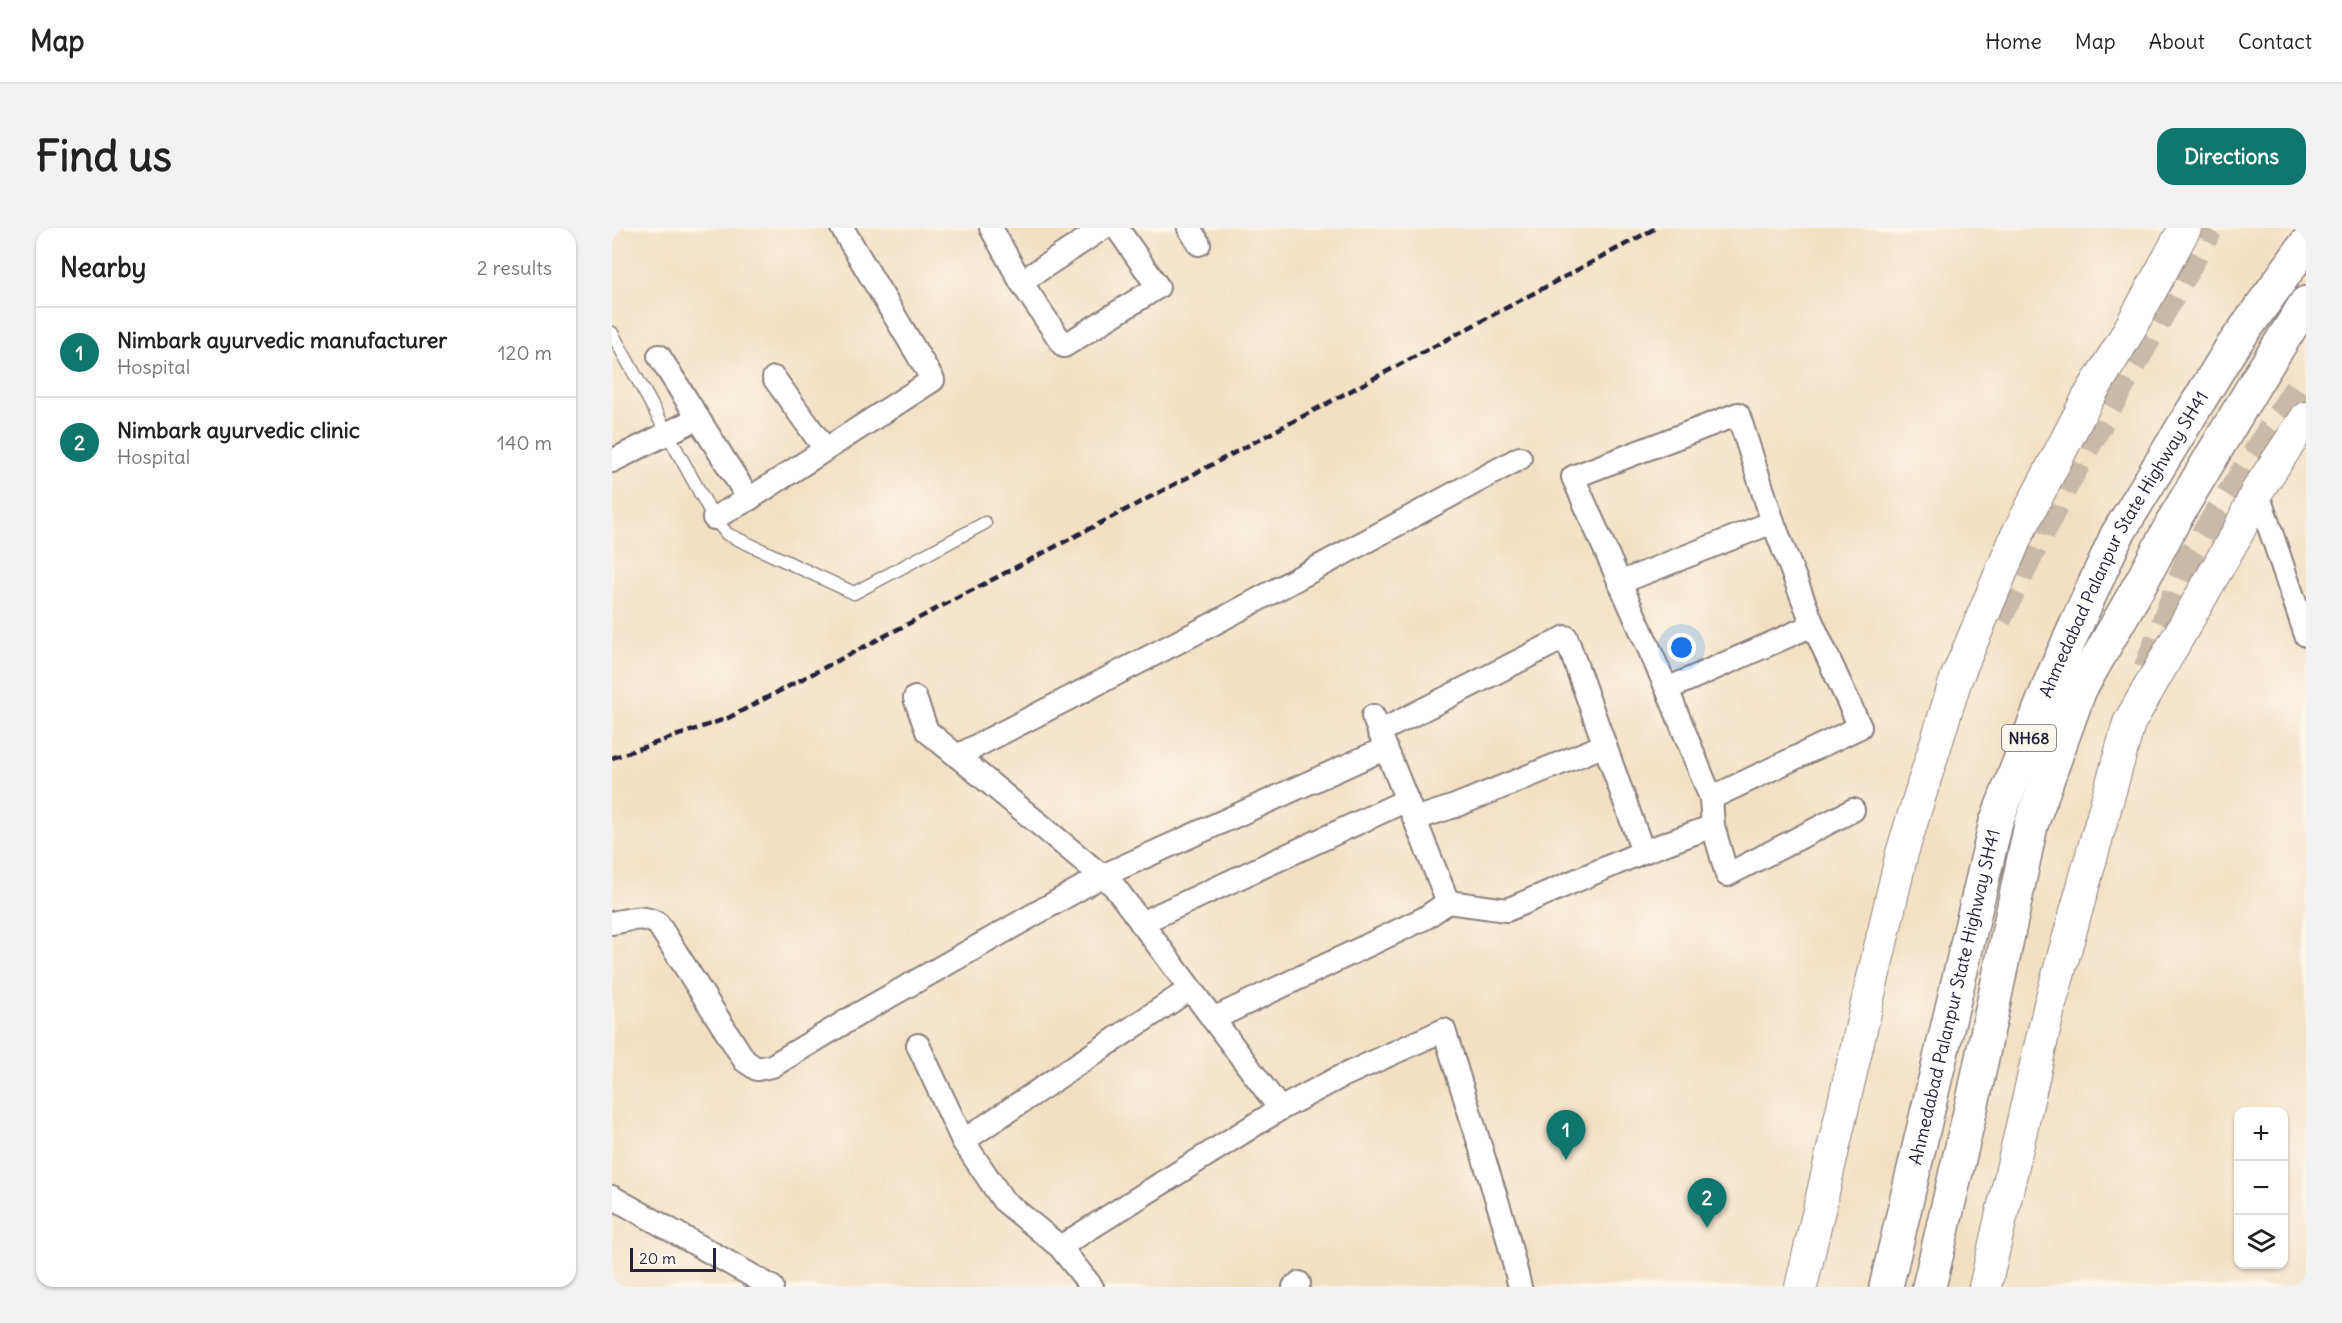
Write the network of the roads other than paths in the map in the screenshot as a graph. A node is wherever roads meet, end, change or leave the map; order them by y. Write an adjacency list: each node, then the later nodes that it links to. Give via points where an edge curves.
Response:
1 (842, 228): 15 (street, via 933,380)
2 (991, 228): 7 (street)
3 (1103, 228): 7 (street)
4 (1117, 228): 7 (street, via 1158,288 1064,346)
5 (2185, 228): 50 (street, via 2088,398 2023,524 1956,679 1902,853)
6 (2306, 244): 51 (highway, Ahmedabad Palanpur State Highway SH41 / NH68, via 2230,350 2117,535 2053,676 1996,822)
7 (1021, 282)
8 (2306, 303): 52 (highway, Ahmedabad Palanpur State Highway SH41 / NH68, via 2175,518 2080,690 2031,825)
9 (612, 333): 14 (lane)
10 (659, 356): 12 (street)
11 (774, 378): 15 (street)
12 (698, 418): 14 (street); 19 (street)
13 (2306, 418): 18 (street)
14 (668, 434): 17 (street); 20 (lane)
15 (825, 449): 19 (street)
16 (1520, 459): 30 (street)
17 (612, 461)
18 (2257, 491): 25 (street); 53 (street, via 2239,530 2129,723 2050,1004)
19 (749, 499): 20 (street)
20 (714, 518): 22 (lane, via 727,534 854,593)
21 (1773, 522): 23 (street); 23 (street, via 1738,414 1573,477); 24 (street)
22 (985, 523)
23 (1619, 583): 26 (street)
24 (1813, 625): 26 (street); 31 (street, via 1860,727)
25 (2306, 635)
26 (1667, 689): 31 (street)
27 (915, 698): 30 (street, via 927,731)
28 (1379, 732): 29 (street, via 1566,637); 32 (street); 36 (street)
29 (1605, 745): 32 (street, via 1455,806); 35 (street)
30 (957, 756): 36 (street)
31 (1710, 798): 34 (street)
32 (1411, 810): 37 (street); 39 (street)
33 (1853, 810): 34 (street, via 1727,875)
34 (1713, 826): 35 (street)
35 (1643, 852): 37 (street, via 1507,910)
36 (1102, 876): 38 (street, via 772,1066 757,1069 745,1061 658,924 640,917); 39 (street)
37 (1448, 902): 41 (street, via 1425,918)
38 (612, 923)
39 (1141, 923): 40 (street)
40 (1190, 988): 41 (street); 44 (street)
41 (1213, 1019): 43 (street)
42 (918, 1045): 44 (street)
43 (1280, 1109): 46 (street); 49 (street, via 1444,1030)
44 (963, 1141): 46 (street, via 1003,1200)
45 (612, 1197): 47 (street)
46 (1060, 1247): 48 (street)
47 (772, 1287)
48 (1092, 1287)
49 (1520, 1287)
50 (1801, 1287)
51 (1886, 1287)
52 (1929, 1287)
53 (1985, 1287)

